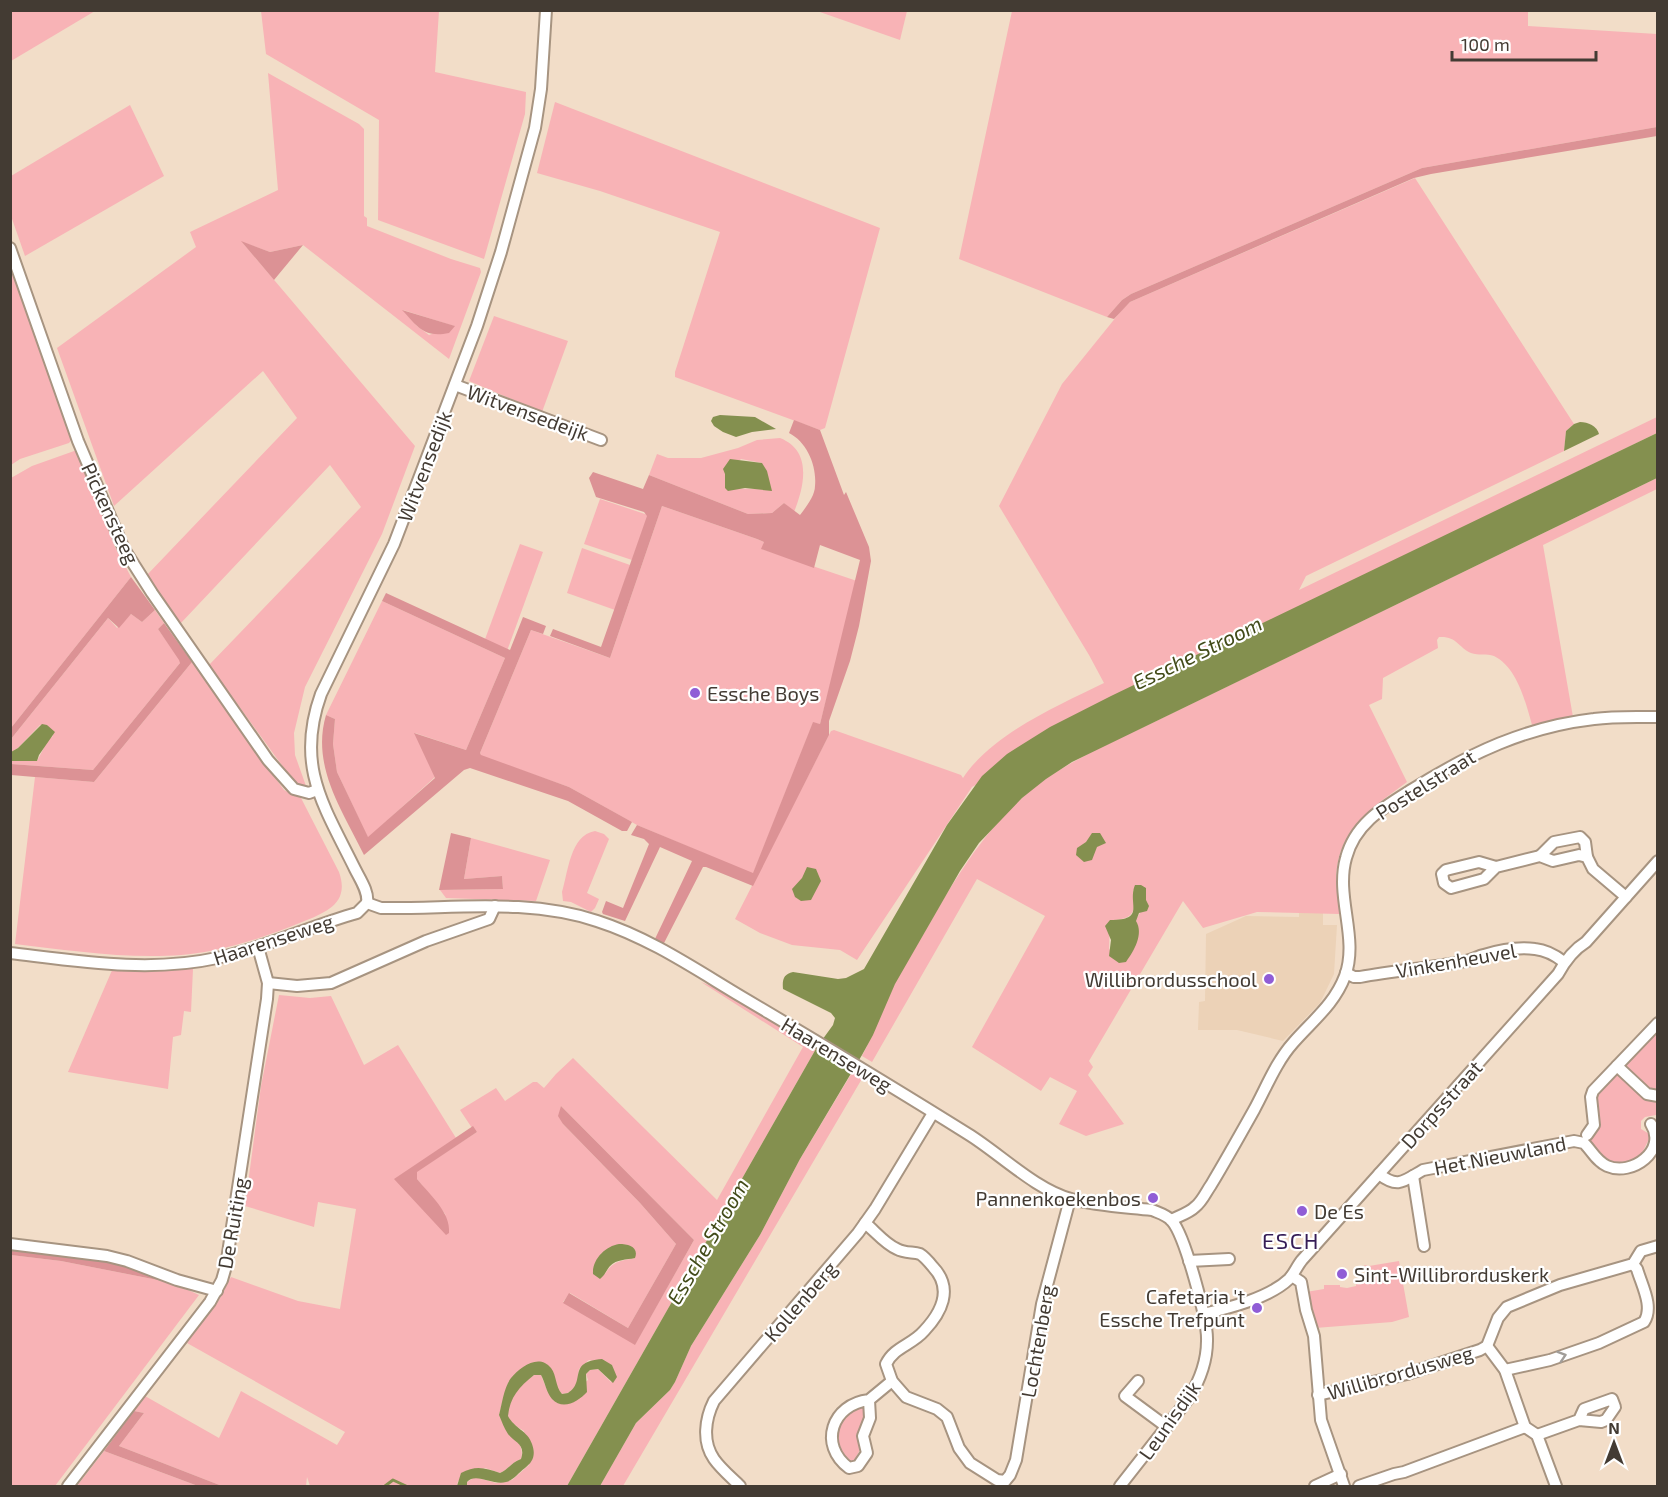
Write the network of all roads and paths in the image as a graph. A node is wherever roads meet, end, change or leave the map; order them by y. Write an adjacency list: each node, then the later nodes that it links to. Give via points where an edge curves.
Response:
1 (546, 10): 3 (street, Witvensedijk, via 539,107 530,150 488,294)
2 (10, 248): 6 (street, Pickensteeg, via 78,441 124,549 268,760 294,789 309,793)
3 (455, 385): 4 (street, Witvensedeijk); 6 (street, Witvensedijk, via 391,551 316,707 310,745)
4 (601, 440)
5 (1658, 717): 17 (street, Postelstraat, via 1596,718 1525,733 1467,757 1375,814 1354,838 1342,880 1348,936)
6 (317, 790): 12 (street, Witvensedijk, via 364,887)
7 (1540, 856): 8 (street, via 1553,861); 8 (street, via 1554,842 1580,837 1585,842); 10 (street)
8 (1587, 857): 11 (street, via 1593,869)
9 (1658, 861): 11 (street, Dorpsstraat)
10 (1496, 867)
11 (1626, 897): 16 (street, Dorpsstraat)
12 (367, 903): 13 (street, Haarenseweg, via 381,908); 14 (street, Haarenseweg, via 357,913)
13 (495, 906): 18 (street, Haarenseweg, via 489,919 426,941 338,981 319,985); 22 (street, Haarenseweg, via 552,910 624,931 672,955)
14 (258, 947): 15 (street, Haarenseweg, via 201,962 159,965); 18 (street, De Ruiting)
15 (10, 953)
16 (1564, 962): 17 (street, Vinkenheuvel, via 1542,949 1521,948 1416,970 1360,977); 25 (street, Dorpsstraat, via 1558,974)
17 (1346, 973): 28 (street, Postelstraat, via 1337,995 1291,1045 1197,1207)
18 (268, 983): 37 (street, De Ruiting, via 226,1266)
19 (1658, 1023): 20 (street)
20 (1617, 1066): 21 (street, via 1647,1094); 24 (street, via 1593,1091 1594,1125)
21 (1658, 1096)
22 (933, 1113): 27 (street, Haarenseweg, via 1047,1189); 29 (street, Kollenberg)
23 (1651, 1124): 26 (street, Het Nieuwland, via 1655,1129 1652,1150 1646,1160 1630,1168 1610,1167 1593,1156 1584,1143 1574,1141 1423,1170)
24 (1587, 1135)
25 (1379, 1173): 26 (street, Het Nieuwland, via 1395,1183); 36 (street, Dorpsstraat)
26 (1413, 1176): 31 (street)
27 (1070, 1199): 28 (street, Haarenseweg, via 1152,1210); 50 (street, Lochtenberg, via 1042,1304 1016,1460)
28 (1172, 1220): 34 (street)
29 (865, 1223): 41 (street, via 896,1249 926,1259 944,1288 940,1310 918,1337 889,1357 886,1364); 52 (street, Kollenberg, via 714,1401 708,1413 708,1445 714,1459)
30 (10, 1244): 37 (street, via 107,1256)
31 (1424, 1246)
32 (1658, 1246): 35 (street, Willibrordusweg, via 1641,1251)
33 (1229, 1259): 34 (street)
34 (1189, 1261): 38 (street, Leunisdijk)
35 (1633, 1264): 39 (street, Willibrordusweg, via 1507,1307); 40 (street, one-way to 35, via 1589,1347 1644,1322 1648,1308)
36 (1292, 1276): 38 (street, Dorpsstraat, via 1261,1295); 43 (street, via 1301,1282 1314,1336)
37 (217, 1291): 51 (street, De Ruiting)
38 (1203, 1314): 46 (street, Leunisdijk, via 1207,1339 1203,1368 1193,1392)
39 (1487, 1346): 40 (street); 43 (street, Willibrordusweg, via 1407,1374)
40 (1505, 1370): 47 (street)
41 (892, 1381): 44 (street); 50 (street, via 906,1397 942,1412 970,1463)
42 (1138, 1381): 46 (street, via 1125,1396)
43 (1318, 1395): 49 (street, via 1321,1419)
44 (869, 1400): 44 (street, via 851,1404 836,1420 832,1431 834,1450 849,1468 858,1466 867,1453 863,1436 870,1418)
45 (1579, 1420): 48 (street)
46 (1167, 1427): 53 (street, Leunisdijk)
47 (1525, 1427): 48 (street); 56 (street)
48 (1537, 1435): 57 (street)
49 (1341, 1474): 54 (street); 55 (street)
50 (1006, 1484)
51 (68, 1486)
52 (741, 1486)
53 (1120, 1486)
54 (1315, 1486)
55 (1344, 1486)
56 (1359, 1486)
57 (1556, 1486)

